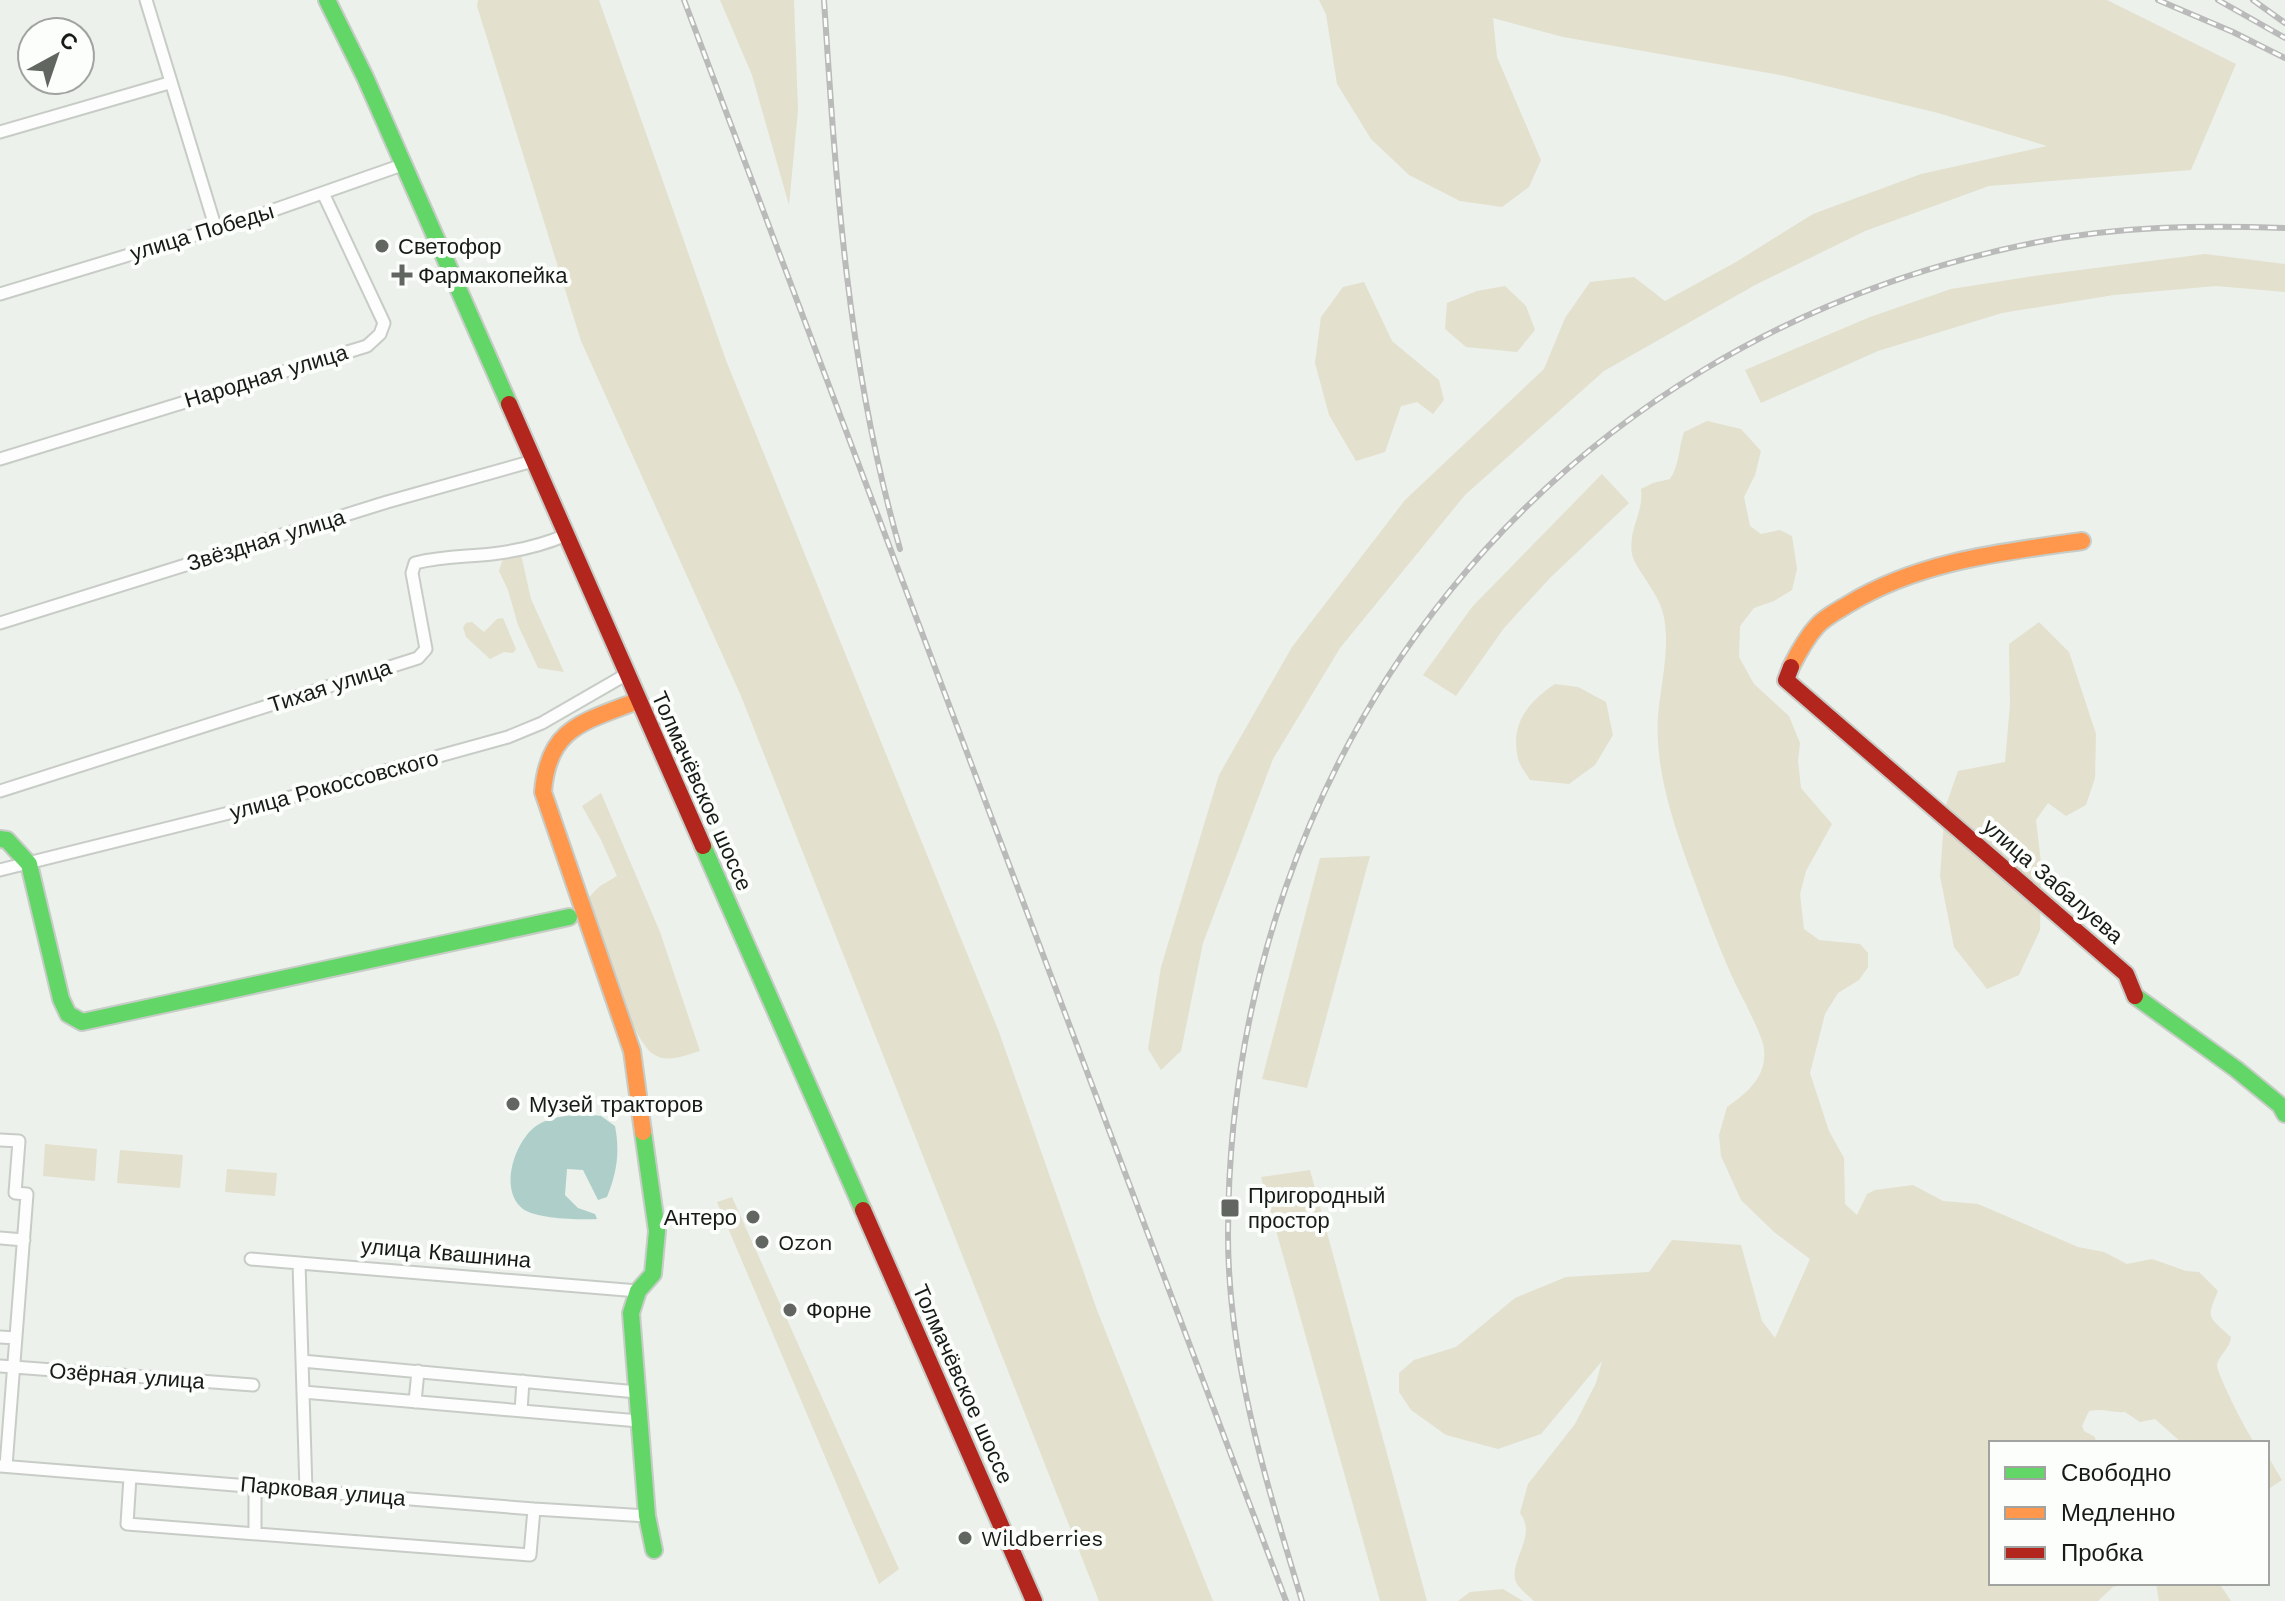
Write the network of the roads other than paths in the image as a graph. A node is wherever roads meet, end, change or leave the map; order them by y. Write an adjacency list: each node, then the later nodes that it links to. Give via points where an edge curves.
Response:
1 (146, 0): 3 (street)
2 (327, 0): 5 (street, Толмачёвское шоссе)
3 (169, 83): 4 (street); 7 (street)
4 (0, 132)
5 (402, 165): 6 (street, улица Победы); 10 (street, Толмачёвское шоссе)
6 (323, 193): 7 (street, улица Победы); 9 (street, Народная улица, via 384,323 367,346)
7 (216, 229): 8 (street, улица Победы)
8 (0, 294)
9 (0, 459)
10 (533, 461): 11 (street, Толмачёвское шоссе); 13 (street, Звёздная улица)
11 (566, 535): 14 (street, Толмачёвское шоссе); 16 (street, Тихая улица, via 491,554 415,563 412,573 426,649 418,658)
12 (2082, 541): 21 (street, улица Забалуева, via 2002,553 1898,578 1854,599 1818,625 1795,655 1786,680 2126,974 2136,998 2236,1069)
13 (0, 623)
14 (627, 674): 15 (street, Толмачёвское шоссе); 18 (street, улица Рокоссовского, via 508,737)
15 (637, 701): 27 (street, via 574,728 554,744 543,769 543,792 632,1051 657,1231 653,1274); 49 (street, Толмачёвское шоссе)
16 (0, 791)
17 (0, 839): 18 (street)
18 (29, 864): 19 (street, улица Рокоссовского); 20 (street, via 65,1011 82,1022)
19 (0, 870)
20 (569, 917)
21 (2285, 1114)
22 (0, 1140): 24 (street, via 19,1141 15,1193 27,1194)
23 (0, 1238): 24 (street)
24 (24, 1240): 29 (street)
25 (251, 1259): 26 (street, улица Квашнина)
26 (299, 1263): 27 (street, улица Квашнина); 30 (street)
27 (638, 1291): 37 (street, via 631,1313)
28 (0, 1337): 29 (street)
29 (16, 1338): 32 (street)
30 (302, 1361): 33 (street); 36 (street)
31 (0, 1366): 32 (street, Озёрная улица)
32 (14, 1367): 35 (street, Озёрная улица); 41 (street)
33 (418, 1371): 34 (street); 38 (street)
34 (523, 1381): 37 (street); 39 (street)
35 (253, 1385)
36 (303, 1392): 38 (street); 44 (street)
37 (637, 1392): 40 (street)
38 (415, 1402): 39 (street)
39 (521, 1411): 40 (street)
40 (639, 1421): 46 (street)
41 (3, 1466): 42 (street, Парковая улица)
42 (130, 1477): 43 (street, Парковая улица); 47 (street, via 127,1524)
43 (255, 1485): 44 (street, Парковая улица); 47 (street)
44 (306, 1490): 45 (street, Парковая улица)
45 (534, 1509): 46 (street, Парковая улица); 47 (street, via 530,1555)
46 (647, 1516): 48 (street)
47 (255, 1533)
48 (654, 1550)
49 (1034, 1601)

